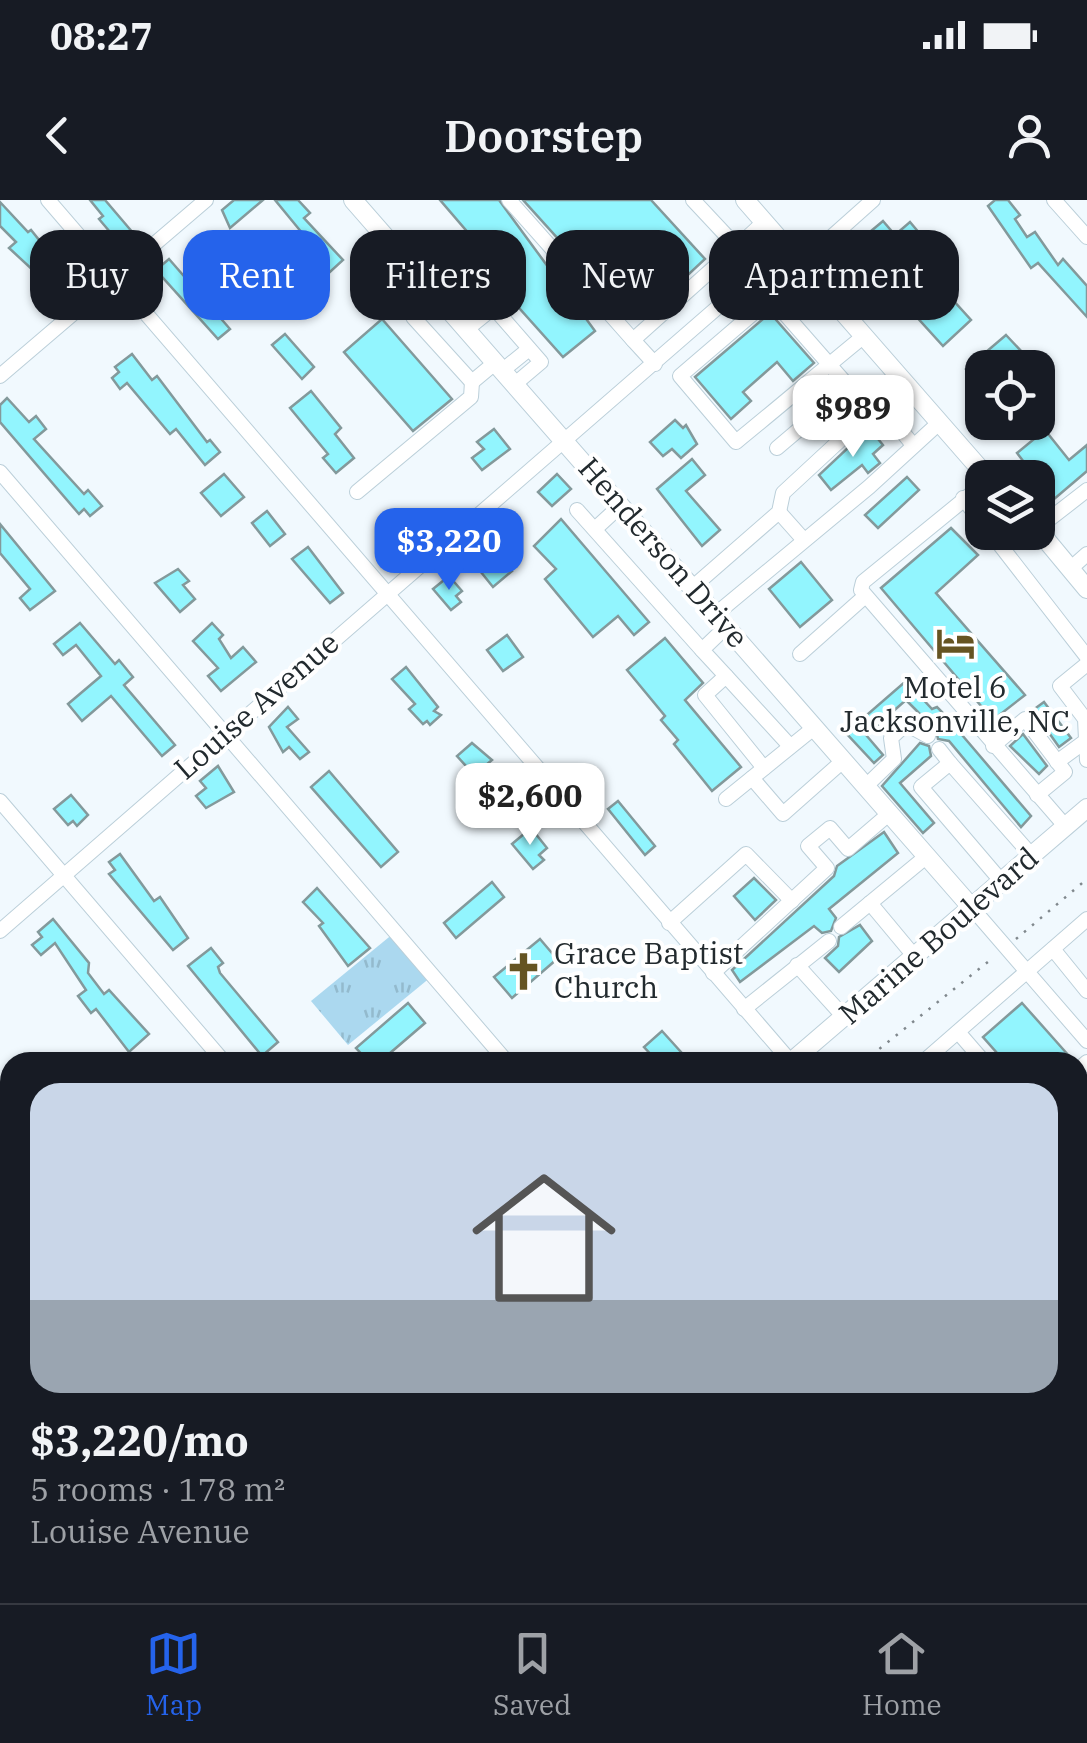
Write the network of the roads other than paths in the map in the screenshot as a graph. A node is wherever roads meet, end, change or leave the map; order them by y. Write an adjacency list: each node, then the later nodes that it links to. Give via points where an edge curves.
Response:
1 (48, 200): 10 (street)
2 (206, 200): 16 (street)
3 (353, 200): 11 (main road, Henderson Drive)
4 (509, 200): 29 (street)
5 (694, 200): 12 (street)
6 (746, 200): 9 (main road)
7 (873, 200): 15 (street, Louise Avenue)
8 (1054, 200): 17 (street)
9 (764, 222): 13 (street); 14 (main road)
10 (74, 230)
11 (380, 230)
12 (721, 230)
13 (755, 230)
14 (771, 230)
15 (839, 230)
16 (163, 236)
17 (1087, 237)
18 (709, 272): 29 (street)
19 (64, 320): 33 (street)
20 (151, 320): 61 (street)
21 (416, 320): 35 (street)
22 (458, 320): 27 (main road, Henderson Drive)
23 (479, 320): 27 (street)
24 (504, 320): 32 (street, via 541,362)
25 (713, 320): 30 (street, Louise Avenue)
26 (851, 320): 28 (main road)
27 (467, 330): 32 (main road, Henderson Drive)
28 (864, 336): 31 (street); 34 (main road)
29 (633, 340): 30 (street)
30 (655, 364): 40 (street, Louise Avenue)
31 (829, 365): 36 (street); 36 (street, via 771,298 680,376 736,442); 38 (street, via 849,387)
32 (504, 372): 35 (street); 40 (main road, Henderson Drive)
33 (0, 376)
34 (904, 381): 37 (street); 39 (main road)
35 (472, 382): 46 (street, via 471,397)
36 (804, 386): 38 (street)
37 (879, 403): 41 (street); 51 (street, via 783,493)
38 (824, 408): 42 (street)
39 (940, 422): 41 (street); 43 (main road)
40 (566, 442): 49 (main road, Henderson Drive); 61 (street, Louise Avenue)
41 (913, 445): 54 (street)
42 (777, 448)
43 (973, 460)
44 (0, 472): 70 (street)
45 (1087, 490): 52 (street)
46 (357, 492)
47 (963, 498): 48 (street); 62 (street, via 863,582)
48 (965, 501)
49 (621, 505): 53 (street); 59 (main road, Henderson Drive)
50 (577, 510): 53 (street)
51 (780, 512): 54 (street); 59 (street)
52 (1055, 515)
53 (594, 530): 65 (street)
54 (804, 539): 63 (street)
55 (1005, 550): 64 (street)
56 (1055, 550): 58 (main road)
57 (1087, 554): 58 (street)
58 (1070, 568): 60 (main road)
59 (693, 588): 63 (main road, Henderson Drive)
60 (1087, 589)
61 (384, 594): 70 (street, Louise Avenue); 98 (street)
62 (864, 598): 66 (street); 74 (street)
63 (722, 620): 65 (street); 69 (main road, Henderson Drive)
64 (1082, 640): 67 (street)
65 (702, 650): 68 (street)
66 (800, 654)
67 (1087, 660): 72 (street, via 1060,686 1080,710)
68 (726, 676): 73 (street); 80 (street, via 704,695)
69 (815, 727): 73 (street); 76 (main road, Henderson Drive)
70 (223, 735): 92 (street, Louise Avenue); 113 (street)
71 (928, 736): 82 (street, via 906,724 891,738 894,759)
72 (1087, 741): 77 (street); 78 (street)
73 (790, 746): 80 (street)
74 (994, 746): 78 (street, via 1024,719); 83 (street)
75 (940, 749): 79 (street)
76 (844, 760): 81 (street, via 783,814); 82 (main road, Henderson Drive)
77 (1087, 760)
78 (1057, 762): 83 (street, via 1065,772)
79 (950, 763): 90 (street); 93 (street, via 921,788)
80 (764, 768): 81 (street)
81 (752, 778): 84 (street)
82 (866, 786): 86 (main road, Henderson Drive)
83 (1037, 795): 87 (street)
84 (726, 799)
85 (0, 801): 92 (street)
86 (890, 813): 88 (street); 89 (main road, Henderson Drive)
87 (1080, 819): 90 (main road, Marine Boulevard)
88 (848, 849): 91 (street); 91 (street, via 830,828 808,846)
89 (927, 856): 95 (street); 96 (main road, Henderson Drive)
90 (1032, 856): 93 (main road, Marine Boulevard)
91 (827, 868): 94 (street)
92 (62, 876): 100 (street, Louise Avenue); 112 (street)
93 (1002, 882): 96 (main road, Marine Boulevard)
94 (792, 901): 98 (street, via 746,854); 105 (street)
95 (870, 903): 99 (street); 103 (street)
96 (972, 908): 103 (main road, Marine Boulevard); 106 (street)
97 (1087, 919): 102 (street)
98 (669, 923): 105 (street)
99 (841, 927)
100 (0, 931)
101 (829, 941): 104 (street)
102 (1053, 949): 106 (street); 107 (street)
103 (915, 957): 109 (main road, Marine Boulevard)
104 (796, 965): 108 (street); 109 (street)
105 (713, 972): 108 (street)
106 (1028, 972): 110 (street); 111 (street)
107 (1087, 991)
108 (744, 1008): 114 (street)
109 (844, 1018): 115 (main road, Marine Boulevard)
110 (958, 1032): 116 (street); 117 (street)
111 (1087, 1041)
112 (215, 1052)
113 (498, 1052)
114 (782, 1052)
115 (803, 1052)
116 (935, 1052)
117 (975, 1052)

